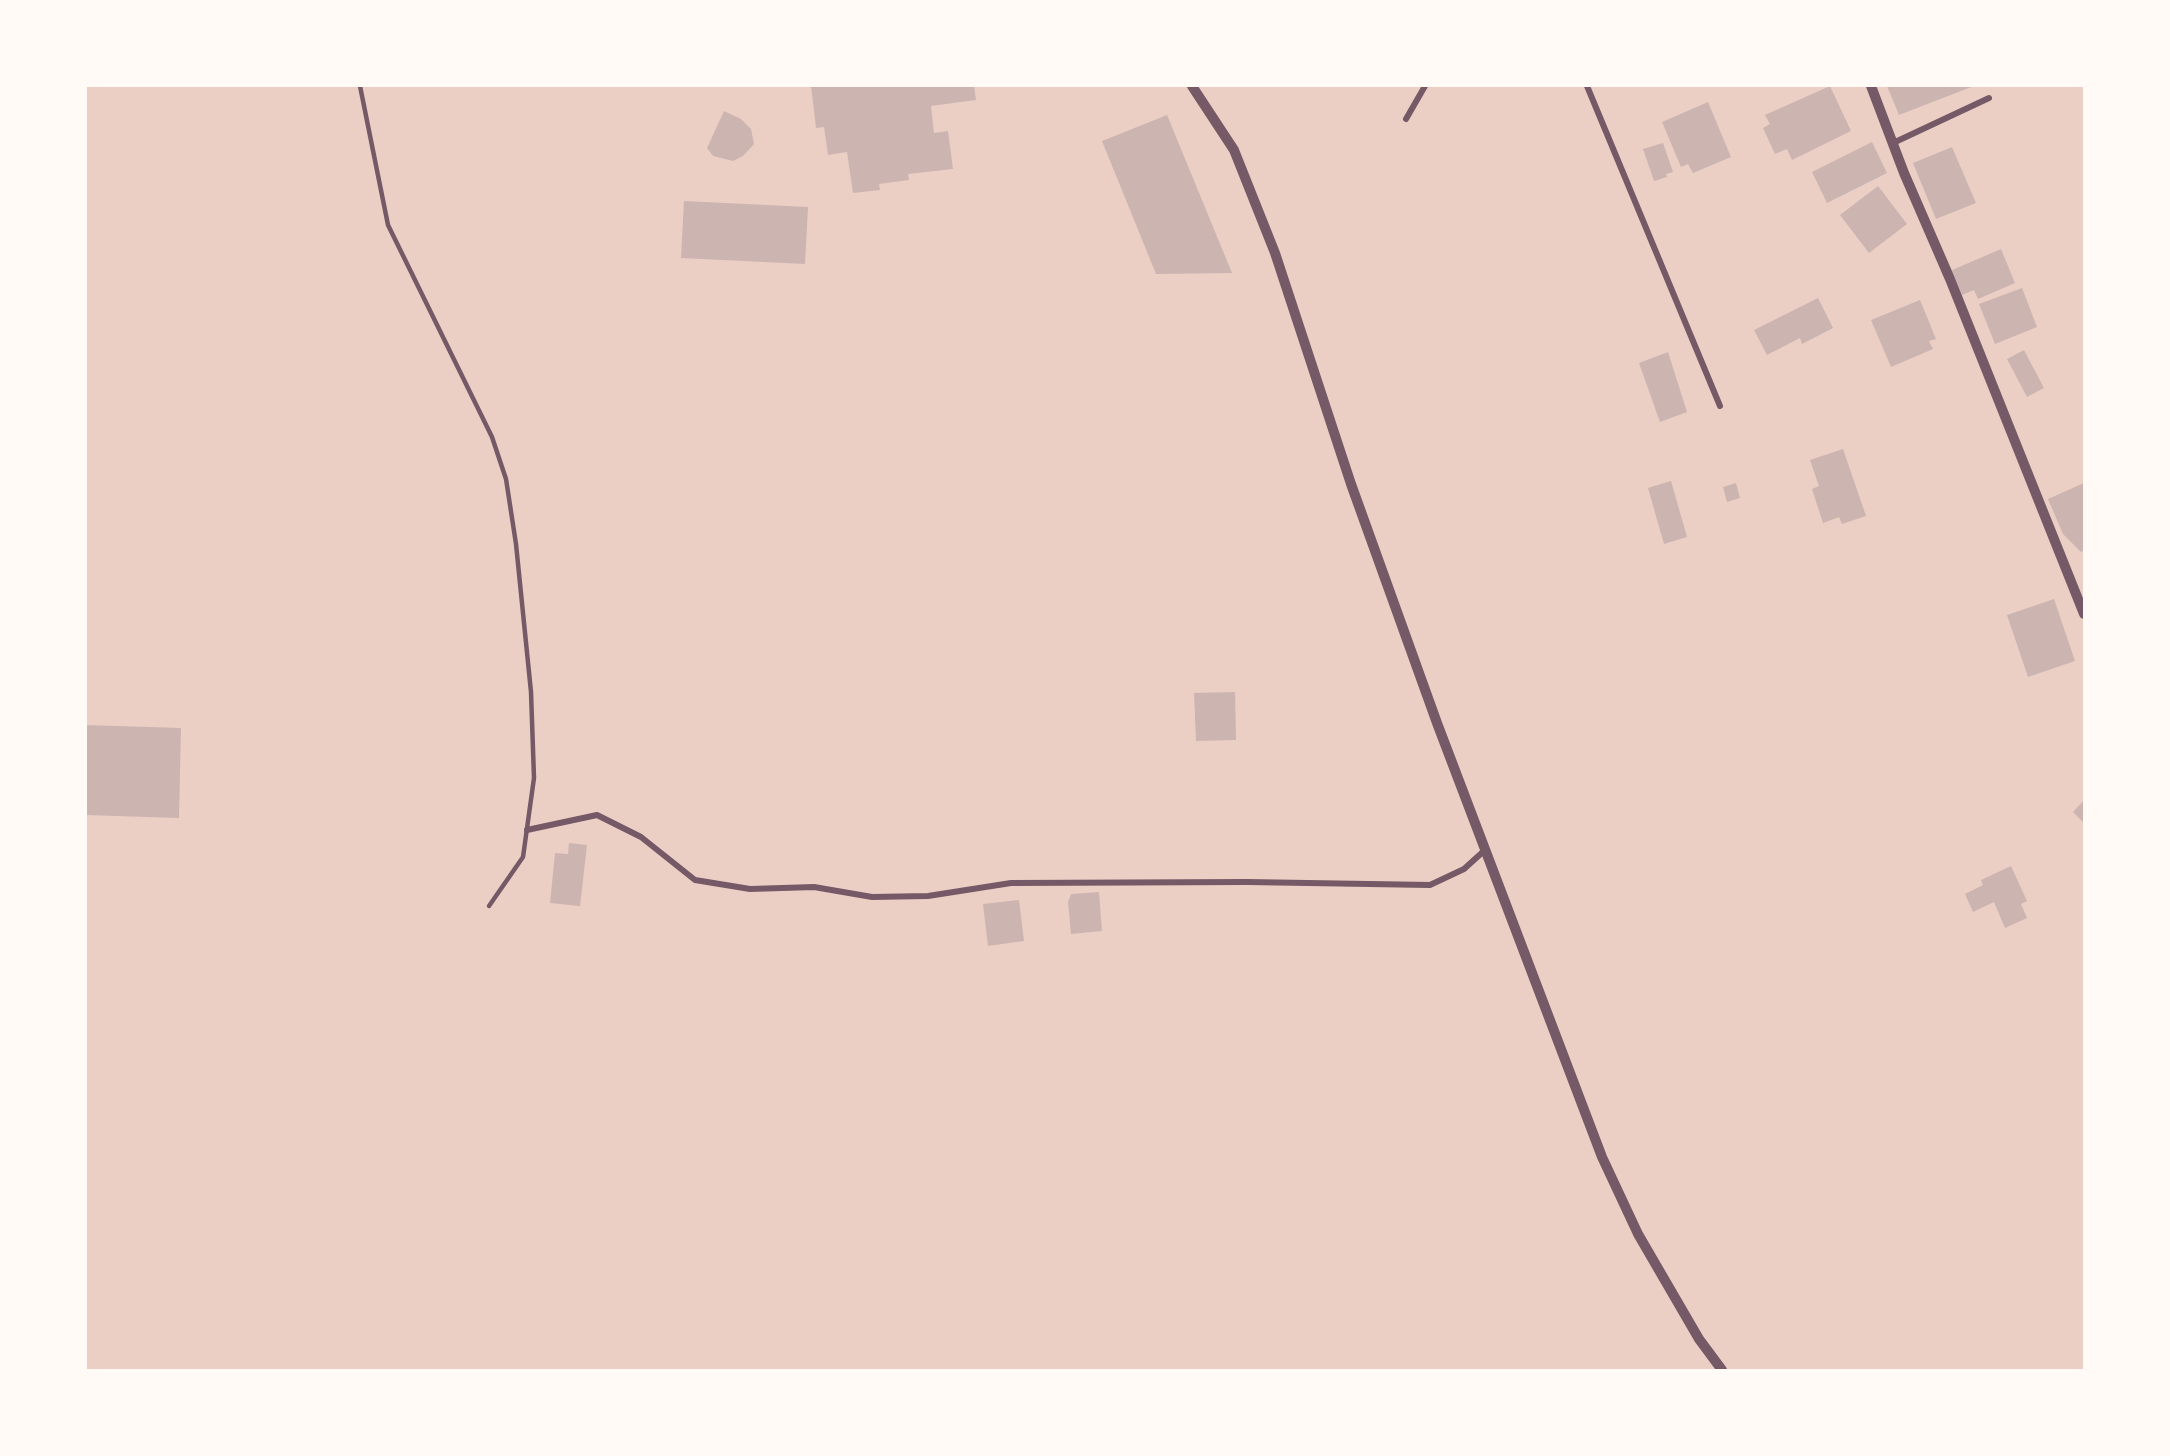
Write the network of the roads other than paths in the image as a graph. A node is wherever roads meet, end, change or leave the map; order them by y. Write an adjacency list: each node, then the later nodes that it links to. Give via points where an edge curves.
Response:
1 (360, 86): 11 (lane, via 388,225 492,437 506,479 531,692 534,778)
2 (1192, 86): 12 (street, via 1234,150 1275,253 1351,484)
3 (1425, 86): 7 (street)
4 (1587, 86): 9 (street)
5 (1871, 86): 8 (street)
6 (1989, 98): 8 (street)
7 (1406, 119)
8 (1893, 143): 10 (street)
9 (1719, 406)
10 (2085, 614)
11 (527, 831): 12 (street, via 597,815 641,837 695,880 750,889 814,887 872,897 928,896 1011,883 1430,885 1464,869); 13 (lane, via 523,857)
12 (1485, 850): 14 (street, via 1602,1157 1638,1234)
13 (489, 906)
14 (1722, 1371)

